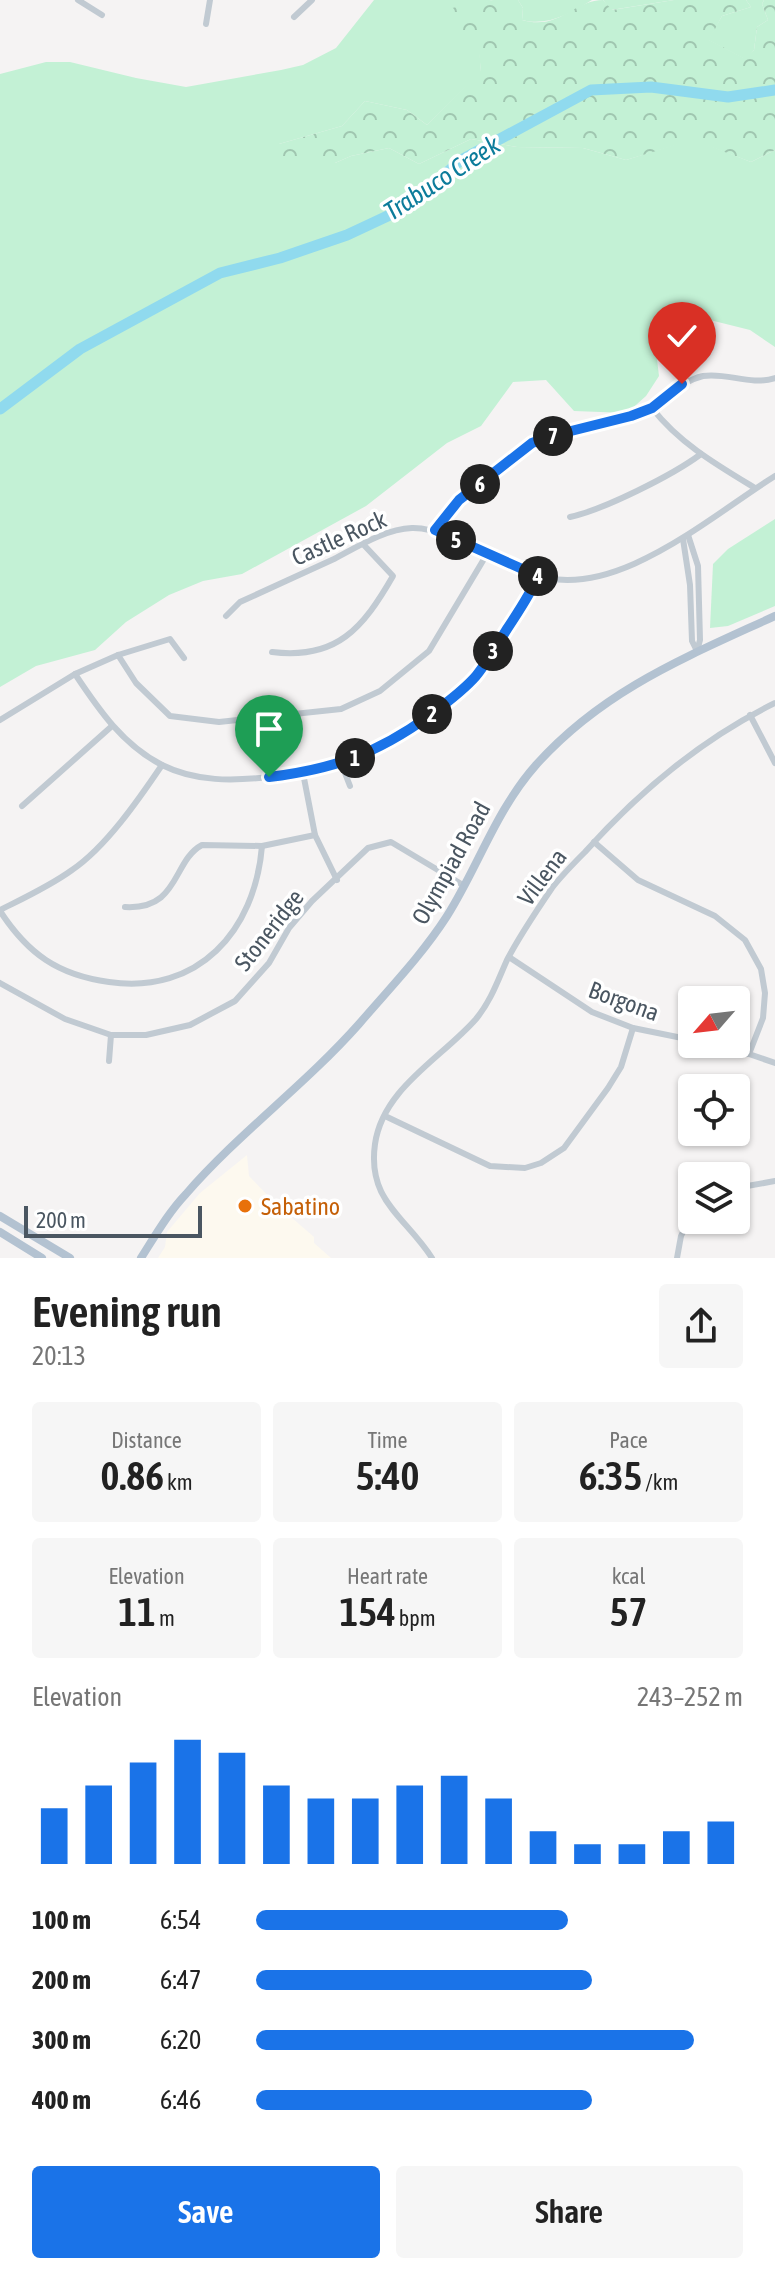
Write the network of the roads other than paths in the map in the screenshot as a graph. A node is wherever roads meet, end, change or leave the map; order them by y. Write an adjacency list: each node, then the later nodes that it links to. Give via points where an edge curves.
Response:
1 (78, 0): 4 (street)
2 (210, 0): 6 (street)
3 (312, 0): 5 (street)
4 (102, 15)
5 (294, 17)
6 (206, 24)
7 (775, 378): 8 (street, via 701,377 682,384)
8 (652, 408): 9 (street); 13 (street, via 532,443 459,500)
9 (701, 454): 11 (street); 12 (street)
10 (775, 476): 11 (street, Castle Rock)
11 (755, 488): 14 (street, Castle Rock)
12 (570, 517)
13 (435, 530): 15 (street, Castle Rock, via 410,528); 16 (street, Castle Rock)
14 (685, 537): 17 (street); 18 (street); 19 (street, Castle Rock, via 625,570 561,579)
15 (363, 544): 20 (street, Castle Rock, via 240,602); 24 (street, via 393,576 372,612 336,645 299,656)
16 (487, 554): 19 (street, Castle Rock); 25 (street, via 429,651 380,691 341,709 219,722 170,716 136,683)
17 (695, 555): 18 (street); 22 (street)
18 (686, 558): 22 (street)
19 (538, 576): 32 (street, via 489,657 461,690 383,747)
20 (226, 616)
21 (775, 616): 23 (main road, Olympiad Road)
22 (694, 624): 23 (street)
23 (697, 651): 42 (main road, Olympiad Road, via 639,681 568,732 513,795)
24 (272, 652)
25 (118, 655): 26 (street, via 170,639); 27 (street)
26 (184, 658)
27 (75, 674): 30 (street); 31 (street)
28 (775, 703): 29 (street, Villena)
29 (750, 715): 33 (street); 39 (street, Villena, via 661,780)
30 (0, 720)
31 (112, 726): 34 (street); 37 (street)
32 (341, 763): 35 (street); 36 (street)
33 (775, 763)
34 (162, 765): 35 (street, via 219,780); 44 (street, via 83,862)
35 (303, 773): 38 (street)
36 (350, 786)
37 (22, 806)
38 (315, 835): 40 (street); 41 (street)
39 (594, 842): 45 (street, Villena, via 553,886); 50 (street, via 638,880 715,916 745,940 761,969 765,993 763,1018)
40 (262, 846): 43 (street, via 202,845 164,894 138,907); 44 (street, via 253,898 238,925 191,971 163,981 132,985 67,973 25,945)
41 (337, 880): 42 (street, Stoneridge, via 368,848 391,842); 48 (street, Stoneridge, via 312,901 235,1001 190,1025 146,1035)
42 (463, 885): 62 (main road, Olympiad Road, via 430,942 380,1000 330,1057 207,1171)
43 (125, 907)
44 (0, 911)
45 (509, 957): 47 (street, Borgona, via 592,1012); 54 (street, Villena, via 480,1014 412,1079)
46 (0, 983): 48 (street, Stoneridge, via 65,1019)
47 (633, 1028): 49 (street, Borgona); 54 (street, via 608,1088 564,1148 541,1163 525,1168 490,1166)
48 (111, 1035): 52 (street)
49 (678, 1037)
50 (750, 1051)
51 (750, 1054): 53 (street)
52 (109, 1061)
53 (775, 1063)
54 (385, 1116): 63 (street, via 375,1141 376,1181 390,1208)
55 (775, 1181): 56 (street)
56 (750, 1185)
57 (0, 1216): 61 (main road)
58 (0, 1232): 60 (main road)
59 (682, 1234): 64 (street)
60 (42, 1258)
61 (70, 1258)
62 (141, 1258)
63 (432, 1258)
64 (677, 1258)

